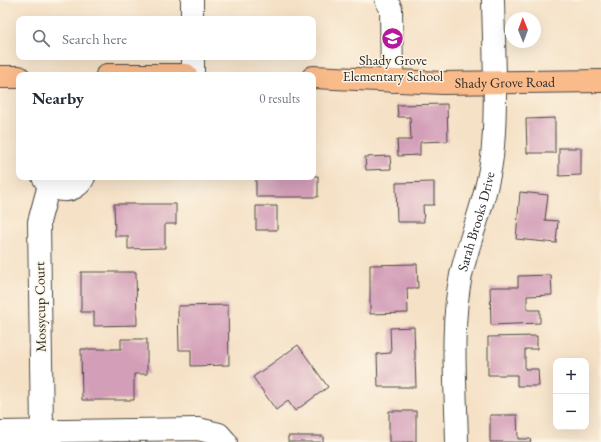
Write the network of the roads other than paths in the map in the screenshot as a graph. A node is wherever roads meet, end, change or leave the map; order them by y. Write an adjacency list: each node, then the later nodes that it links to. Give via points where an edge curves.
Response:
1 (192, 0): 4 (street)
2 (386, 0): 10 (street, via 390,9)
3 (493, 0): 12 (street, Sarah Brooks Drive)
4 (192, 16)
5 (193, 60): 6 (street)
6 (193, 72)
7 (16, 76): 8 (main road)
8 (0, 77)
9 (316, 77): 10 (main road, Shady Grove Road)
10 (392, 81): 12 (main road, Shady Grove Road)
11 (601, 81): 12 (main road, Shady Grove Road)
12 (494, 82): 18 (street, Sarah Brooks Drive, via 493,146 486,192 461,276 455,324)
13 (82, 180): 14 (street, Mossycup Court, via 70,190 55,189)
14 (46, 181): 15 (street, Mossycup Court, via 39,222)
15 (42, 430): 16 (street); 17 (street, via 198,429)
16 (0, 432)
17 (222, 438)
18 (457, 442)

